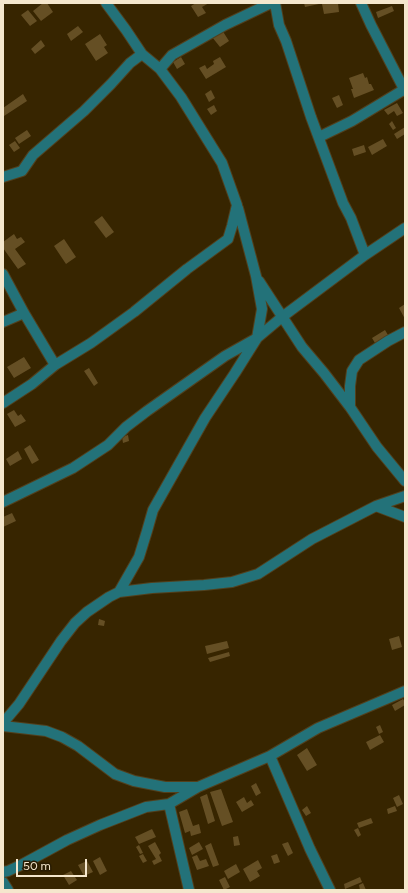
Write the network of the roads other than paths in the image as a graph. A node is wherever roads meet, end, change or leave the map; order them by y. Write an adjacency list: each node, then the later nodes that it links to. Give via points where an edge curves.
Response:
1 (106, 3): 5 (street)
2 (271, 3): 6 (street, via 172,55)
3 (275, 3): 8 (street, via 279,25)
4 (361, 3): 7 (street)
5 (142, 54): 6 (street); 9 (street, via 84,111 33,155 22,171)
6 (160, 69): 10 (street, via 181,97 222,163)
7 (405, 90): 8 (street)
8 (319, 137): 12 (street)
9 (3, 177)
10 (237, 204): 14 (street); 20 (street, via 228,239 187,268 134,312)
11 (405, 228): 12 (street)
12 (365, 255): 16 (street)
13 (3, 274): 15 (street)
14 (256, 276): 16 (street); 19 (street, via 262,309)
15 (24, 312): 17 (street); 20 (street)
16 (282, 317): 19 (street); 22 (street, via 302,347)
17 (3, 322)
18 (405, 332): 22 (street, via 359,360 352,371)
19 (257, 338): 25 (street, via 225,356 147,411 102,450 73,468); 28 (street, via 205,418 152,510 140,557)
20 (55, 365): 21 (street)
21 (3, 403)
22 (350, 407): 23 (street, via 377,447)
23 (405, 480)
24 (405, 496): 26 (street)
25 (3, 502)
26 (376, 506): 27 (street); 28 (street, via 312,539 258,574 232,582)
27 (405, 517)
28 (119, 592): 30 (street, via 87,612 75,623)
29 (405, 691): 31 (street, via 318,728)
30 (3, 724): 32 (street, via 46,731 62,737 115,774 134,781 165,787)
31 (270, 756): 32 (street); 38 (street)
32 (198, 787): 33 (street)
33 (169, 804): 34 (street, via 146,807 67,840); 37 (street)
34 (3, 872)
35 (3, 882): 36 (street)
36 (8, 890)
37 (189, 890)
38 (330, 890)

